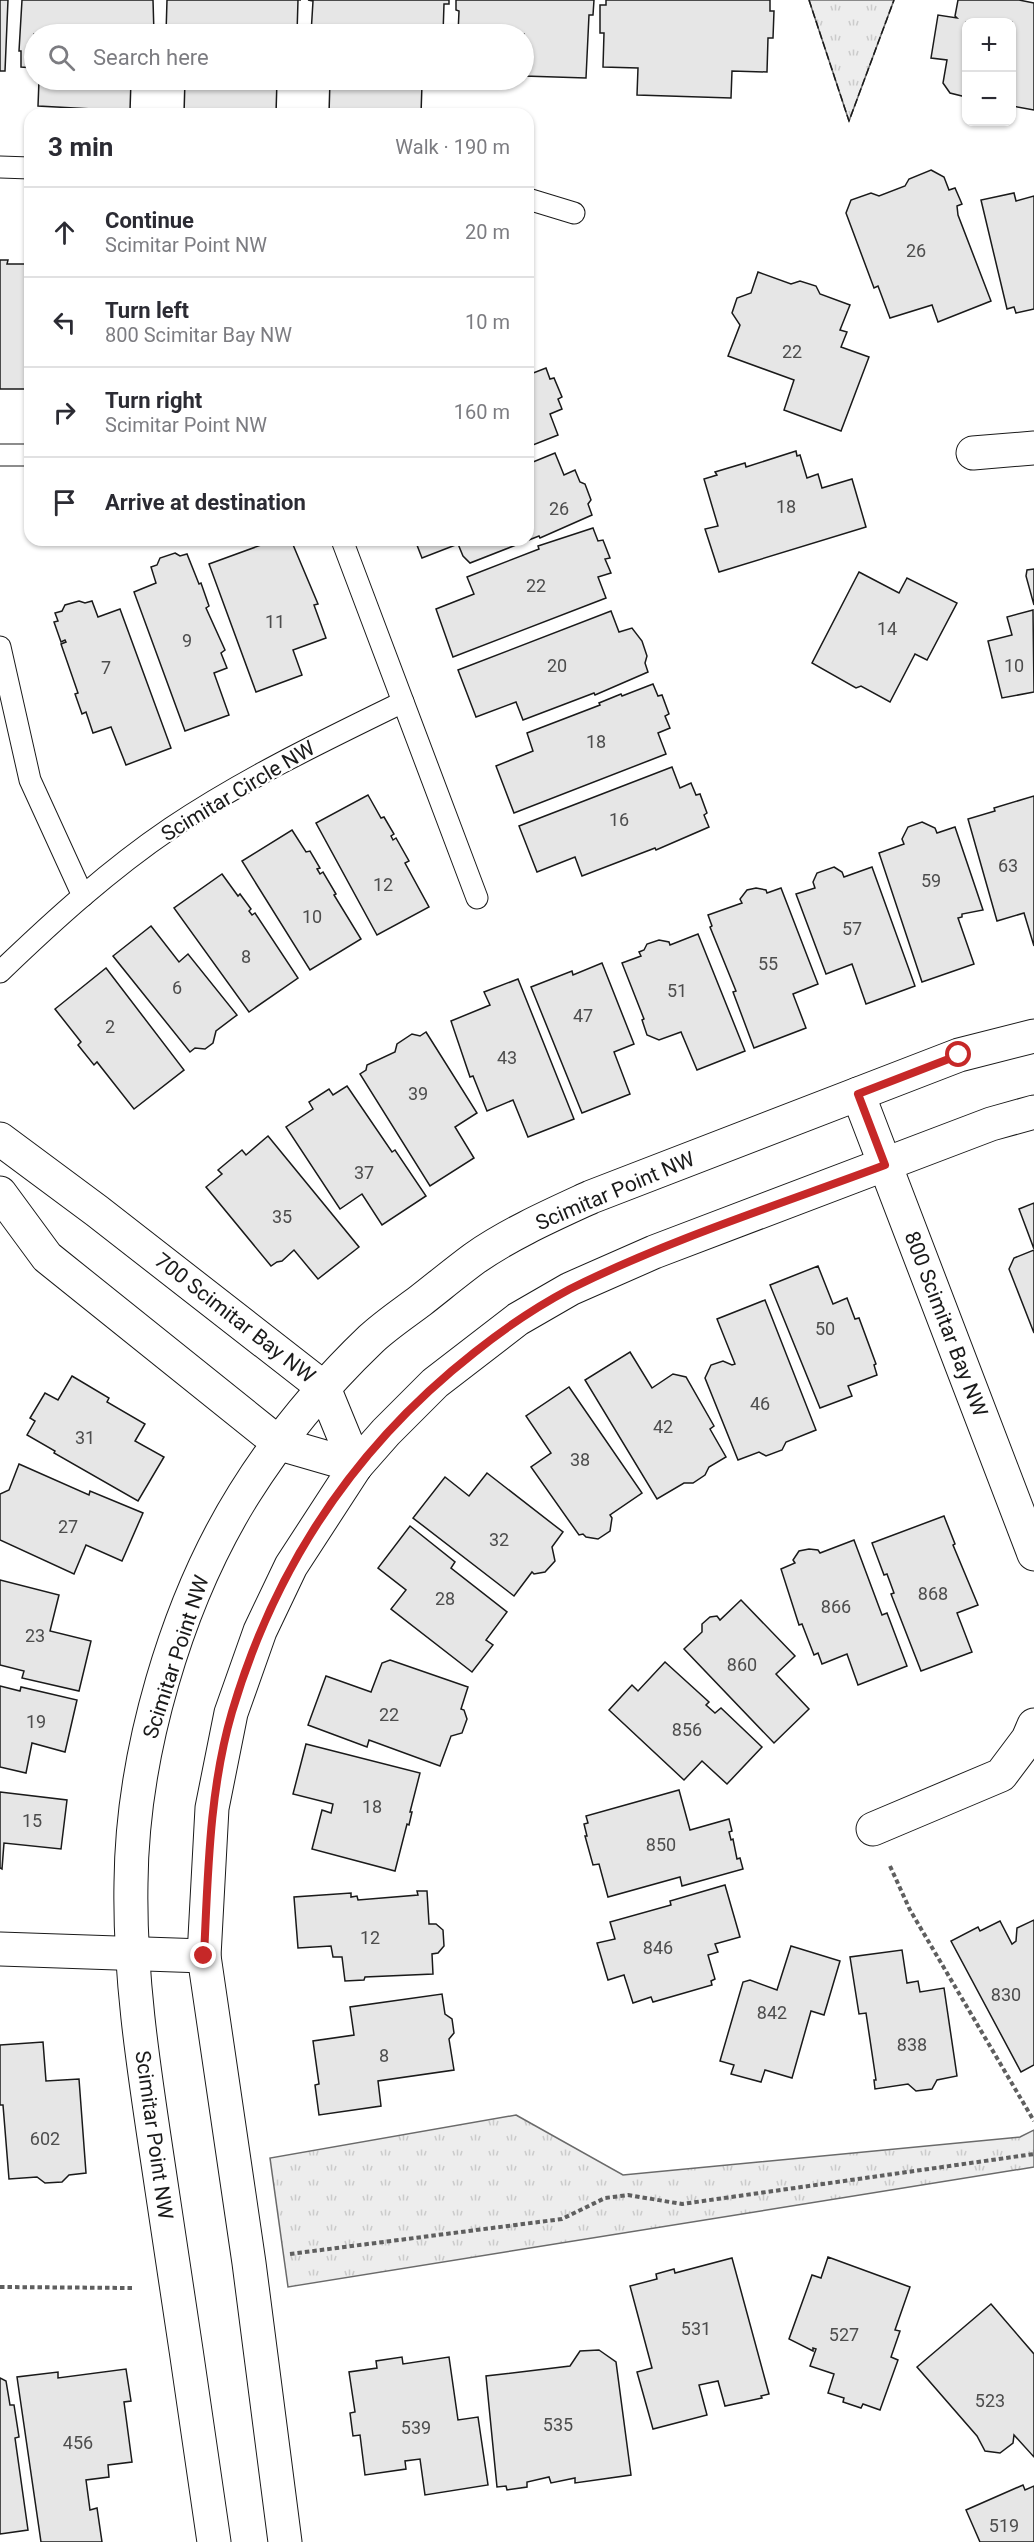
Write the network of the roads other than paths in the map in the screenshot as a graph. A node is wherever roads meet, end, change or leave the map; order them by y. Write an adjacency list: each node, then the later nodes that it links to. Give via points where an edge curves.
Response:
1 (0, 167): 2 (lane)
2 (24, 168)
3 (534, 201): 4 (lane)
4 (574, 213)
5 (1034, 448): 6 (street)
6 (974, 453)
7 (0, 455): 8 (lane)
8 (24, 455)
9 (344, 546): 11 (lane)
10 (0, 647): 12 (lane, via 30,780)
11 (403, 702): 12 (lane, Scimitar Circle NW, via 250,779 170,829); 13 (lane)
12 (83, 896): 14 (lane, Scimitar Circle NW)
13 (477, 898)
14 (0, 972)
15 (1034, 1036): 16 (street, Scimitar Point NW, via 959,1055)
16 (858, 1094): 19 (street, 800 Scimitar Bay NW); 21 (street, Scimitar Point NW, via 591,1197 535,1224 477,1257 374,1336)
17 (1034, 1112): 19 (street, via 991,1124)
18 (0, 1140): 21 (street, 700 Scimitar Bay NW)
19 (885, 1165): 23 (street, via 654,1252 570,1289 518,1319 435,1383); 24 (street, 800 Scimitar Bay NW)
20 (0, 1193): 22 (street, via 47,1257)
21 (324, 1388): 22 (street, Scimitar Point NW); 23 (street, 700 Scimitar Bay NW)
22 (280, 1444): 23 (street); 28 (street, Scimitar Point NW, via 244,1494 206,1565 178,1634 148,1733 136,1803 130,1879)
23 (356, 1466): 29 (street, via 291,1566 260,1631 231,1713 212,1808)
24 (1034, 1554)
25 (1034, 1725): 26 (street, via 1001,1775)
26 (873, 1829)
27 (0, 1949): 28 (street)
28 (132, 1954): 29 (street); 30 (street, Scimitar Point NW, via 141,2048)
29 (204, 1956): 31 (street)
30 (214, 2542)
31 (285, 2542)

